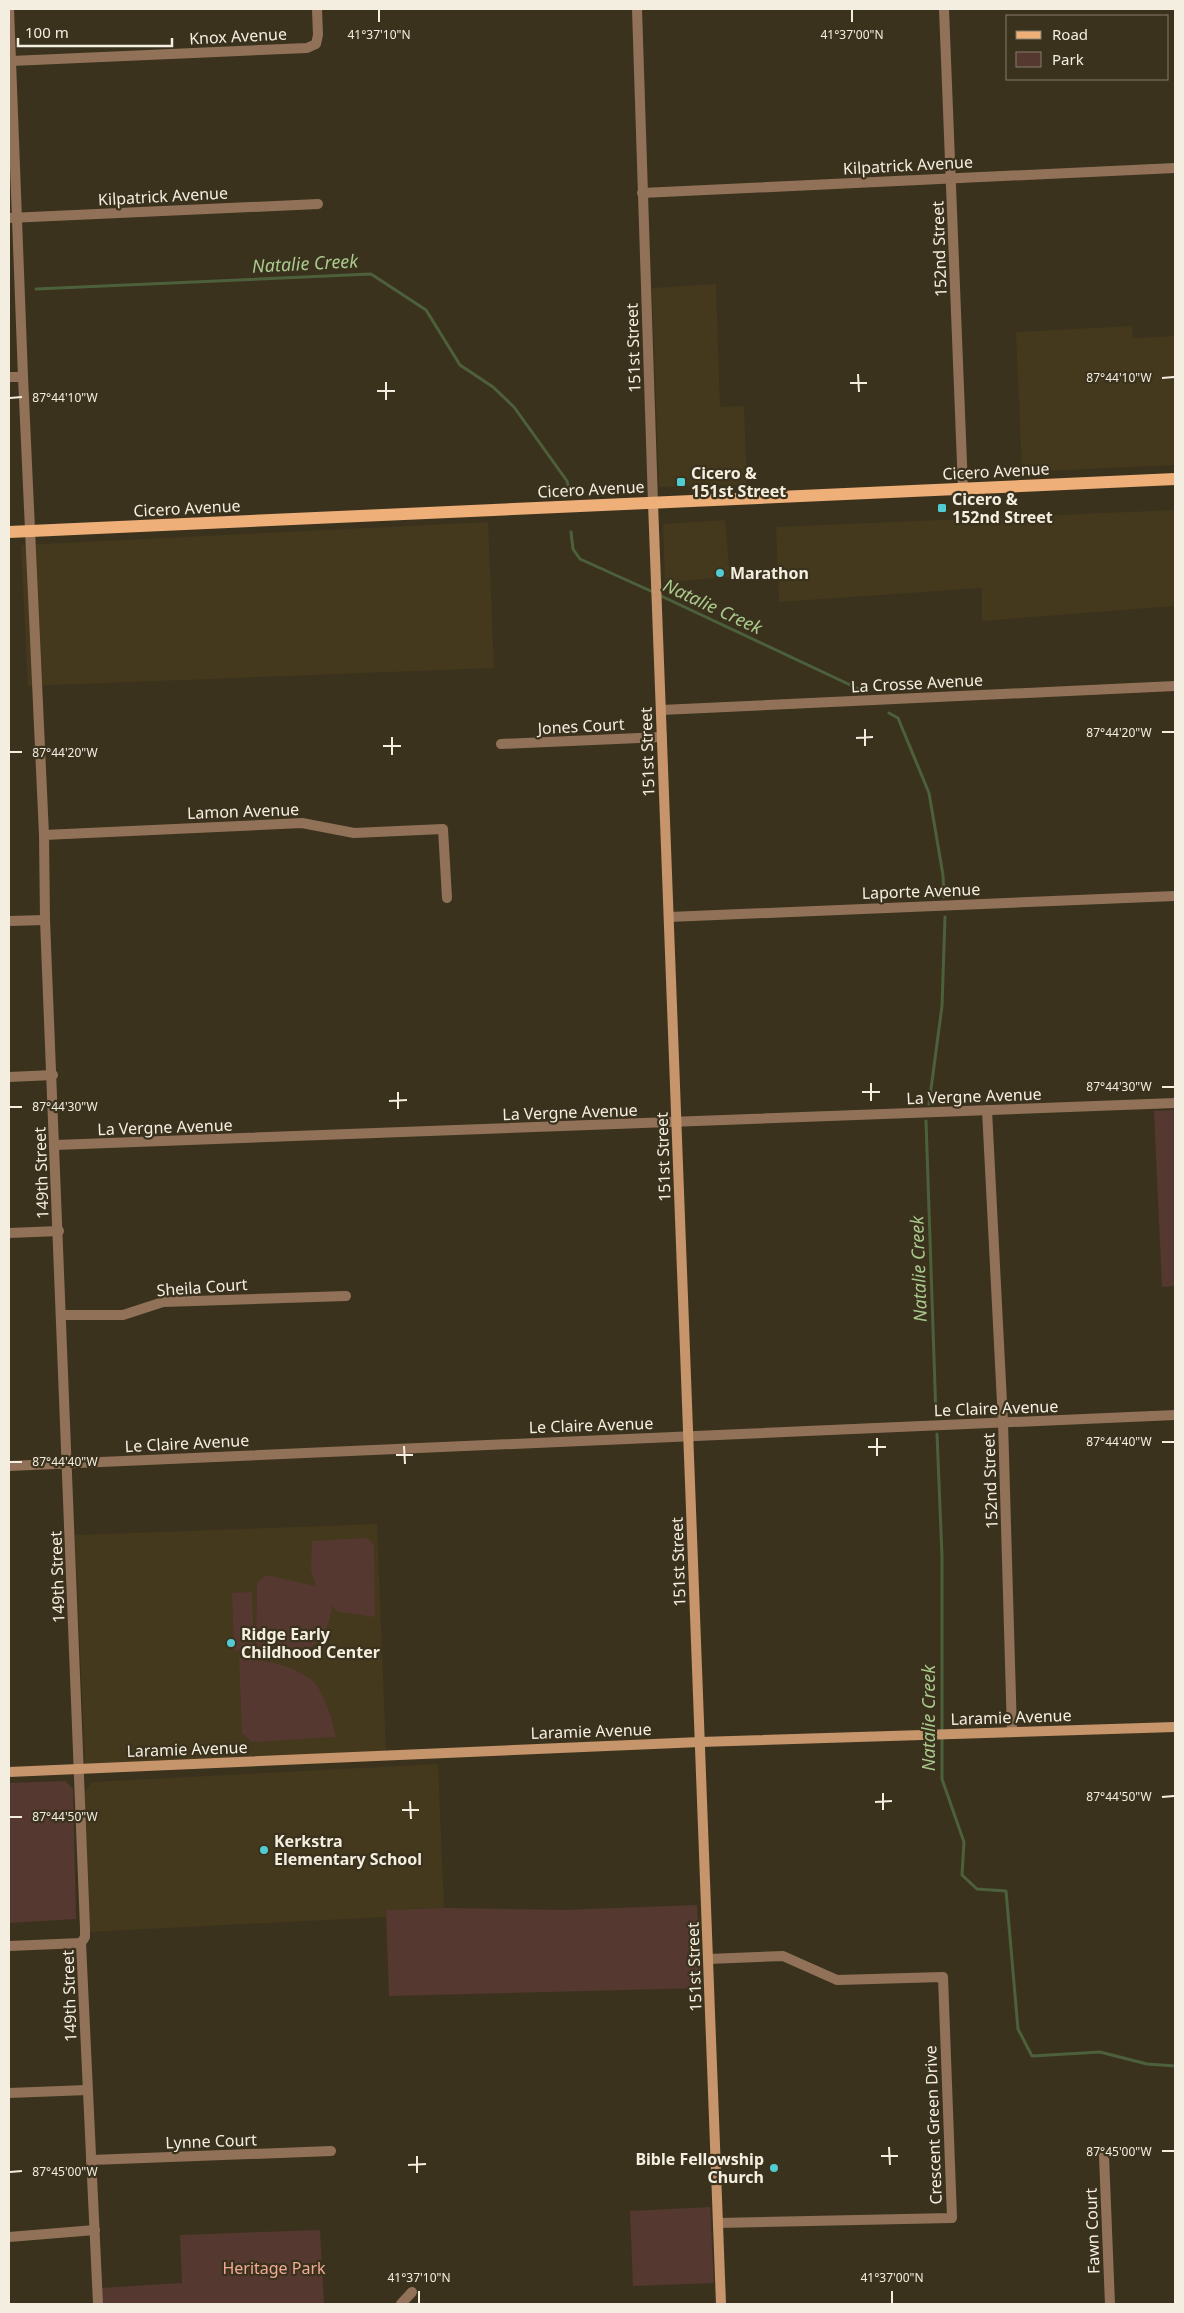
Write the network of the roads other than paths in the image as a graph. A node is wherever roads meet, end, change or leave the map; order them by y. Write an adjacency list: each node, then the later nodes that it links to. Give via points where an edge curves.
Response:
1 (9, 9): 5 (street, 149th Street)
2 (318, 9): 5 (street, Knox Avenue, via 316,44 307,48)
3 (637, 9): 8 (street, 151st Street)
4 (944, 9): 7 (street, 152nd Street)
5 (11, 62): 10 (street, 149th Street)
6 (1175, 168): 7 (street, Kilpatrick Avenue)
7 (951, 177): 8 (street, Kilpatrick Avenue); 14 (street, 152nd Street)
8 (642, 193): 15 (street, 151st Street)
9 (318, 204): 10 (street, Kilpatrick Avenue)
10 (13, 218): 12 (street, 149th Street)
11 (9, 377): 12 (street)
12 (23, 377): 16 (street, 149th Street)
13 (1175, 479): 14 (main road, Cicero Avenue)
14 (963, 489): 15 (main road, Cicero Avenue)
15 (653, 503): 16 (main road, Cicero Avenue); 19 (street, 151st Street)
16 (30, 531): 17 (main road, Cicero Avenue); 22 (street, 149th Street)
17 (9, 532)
18 (1175, 686): 19 (street, La Crosse Avenue)
19 (661, 710): 20 (street, 151st Street)
20 (662, 737): 21 (street, Jones Court); 25 (street, 151st Street)
21 (501, 744)
22 (44, 835): 24 (street, Lamon Avenue, via 302,823 354,833 443,829); 26 (street, 149th Street)
23 (1175, 896): 25 (street, Laporte Avenue)
24 (447, 898)
25 (669, 917): 32 (street, 151st Street)
26 (45, 920): 27 (street); 28 (street, 149th Street)
27 (9, 921)
28 (53, 1075): 29 (street); 33 (street, 149th Street)
29 (9, 1077)
30 (1175, 1103): 31 (street, La Vergne Avenue)
31 (986, 1110): 32 (street, La Vergne Avenue); 39 (street, 152nd Street)
32 (676, 1123): 33 (street, La Vergne Avenue); 40 (street, 151st Street)
33 (56, 1145): 34 (street, 149th Street)
34 (59, 1232): 35 (street); 37 (street, 149th Street)
35 (9, 1233)
36 (346, 1296): 37 (street, Sheila Court, via 163,1302 123,1315)
37 (62, 1315): 41 (street, 149th Street)
38 (1175, 1415): 39 (street, Le Claire Avenue)
39 (1003, 1422): 40 (street, Le Claire Avenue); 44 (street, 152nd Street)
40 (688, 1436): 41 (street, Le Claire Avenue); 45 (street, 151st Street)
41 (68, 1464): 42 (street, Le Claire Avenue); 46 (street, 149th Street)
42 (9, 1466)
43 (1175, 1726): 44 (street, Laramie Avenue)
44 (1012, 1732): 45 (street, Laramie Avenue)
45 (700, 1742): 46 (street, Laramie Avenue); 50 (street, 151st Street)
46 (79, 1768): 47 (street, Laramie Avenue); 48 (street, 149th Street, via 85,1937)
47 (9, 1772)
48 (82, 1943): 49 (street); 51 (street, 149th Street)
49 (9, 1946)
50 (708, 1959): 56 (street, 151st Street); 56 (street, Crescent Green Drive, via 783,1956 837,1980 943,1977 952,2218)
51 (87, 2090): 52 (street); 55 (street, 149th Street)
52 (9, 2093)
53 (331, 2151): 55 (street, Lynne Court)
54 (1104, 2156): 63 (street, Fawn Court)
55 (91, 2160): 57 (street, 149th Street)
56 (718, 2222): 62 (street, 151st Street)
57 (95, 2230): 58 (street); 60 (street, 149th Street)
58 (9, 2237)
59 (412, 2292): 61 (street)
60 (98, 2304)
61 (401, 2304)
62 (721, 2304)
63 (1110, 2304)

